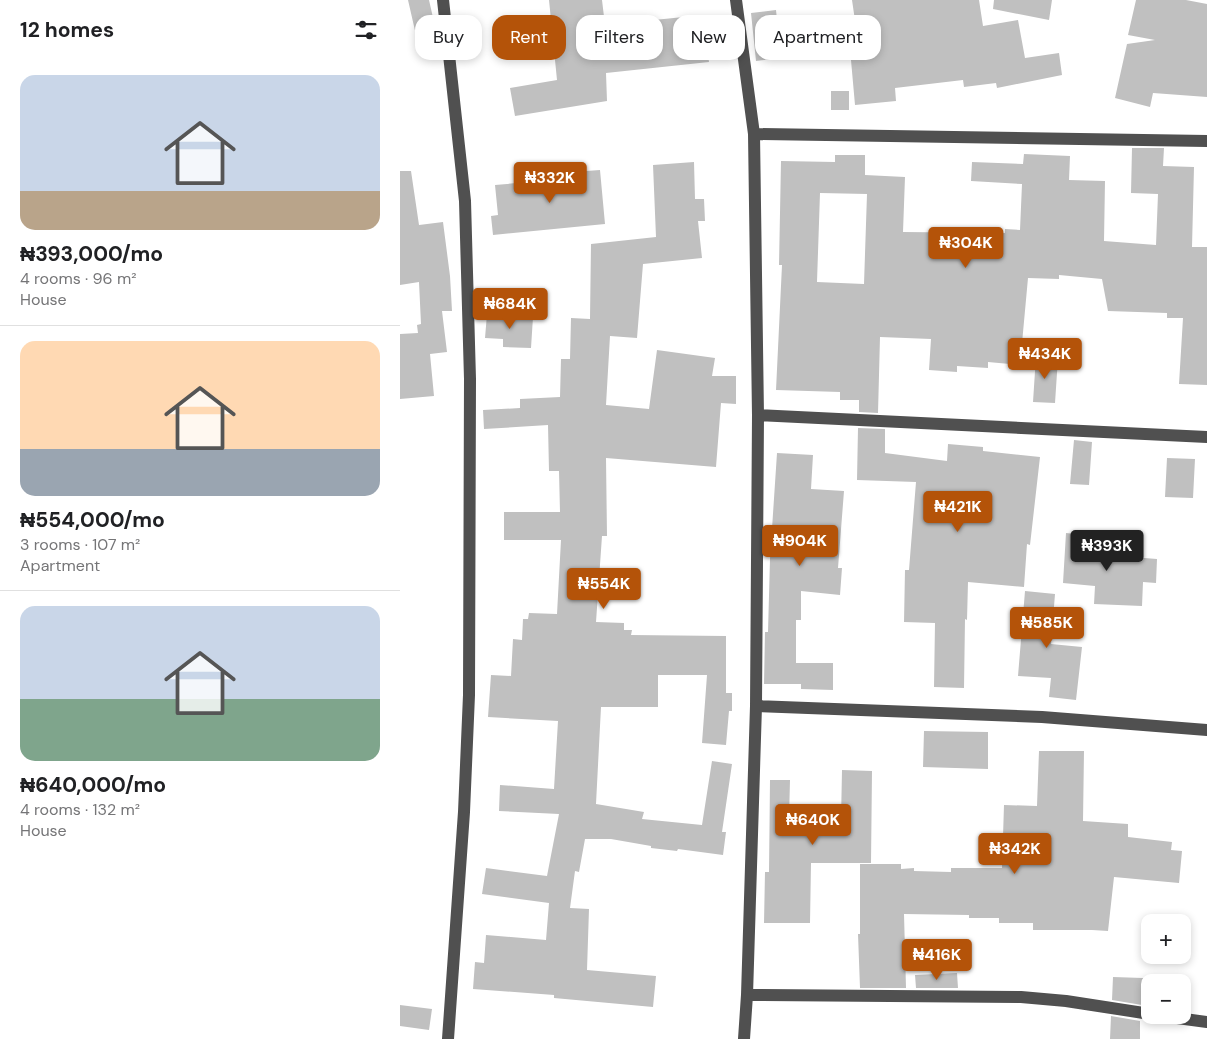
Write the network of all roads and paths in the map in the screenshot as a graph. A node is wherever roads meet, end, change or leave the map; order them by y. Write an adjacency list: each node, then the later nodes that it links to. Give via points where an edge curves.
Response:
1 (442, 0): 13 (street, via 465,201 470,379 469,695)
2 (736, 0): 3 (street)
3 (754, 134): 4 (street); 5 (street)
4 (1207, 140)
5 (758, 415): 6 (street); 7 (street)
6 (1207, 437)
7 (756, 706): 8 (street, via 1042,716); 9 (street)
8 (1207, 730)
9 (747, 995): 10 (street, via 1021,997); 14 (street)
10 (1141, 1013)
11 (1191, 1020): 12 (street)
12 (1207, 1022)
13 (448, 1039)
14 (744, 1039)

